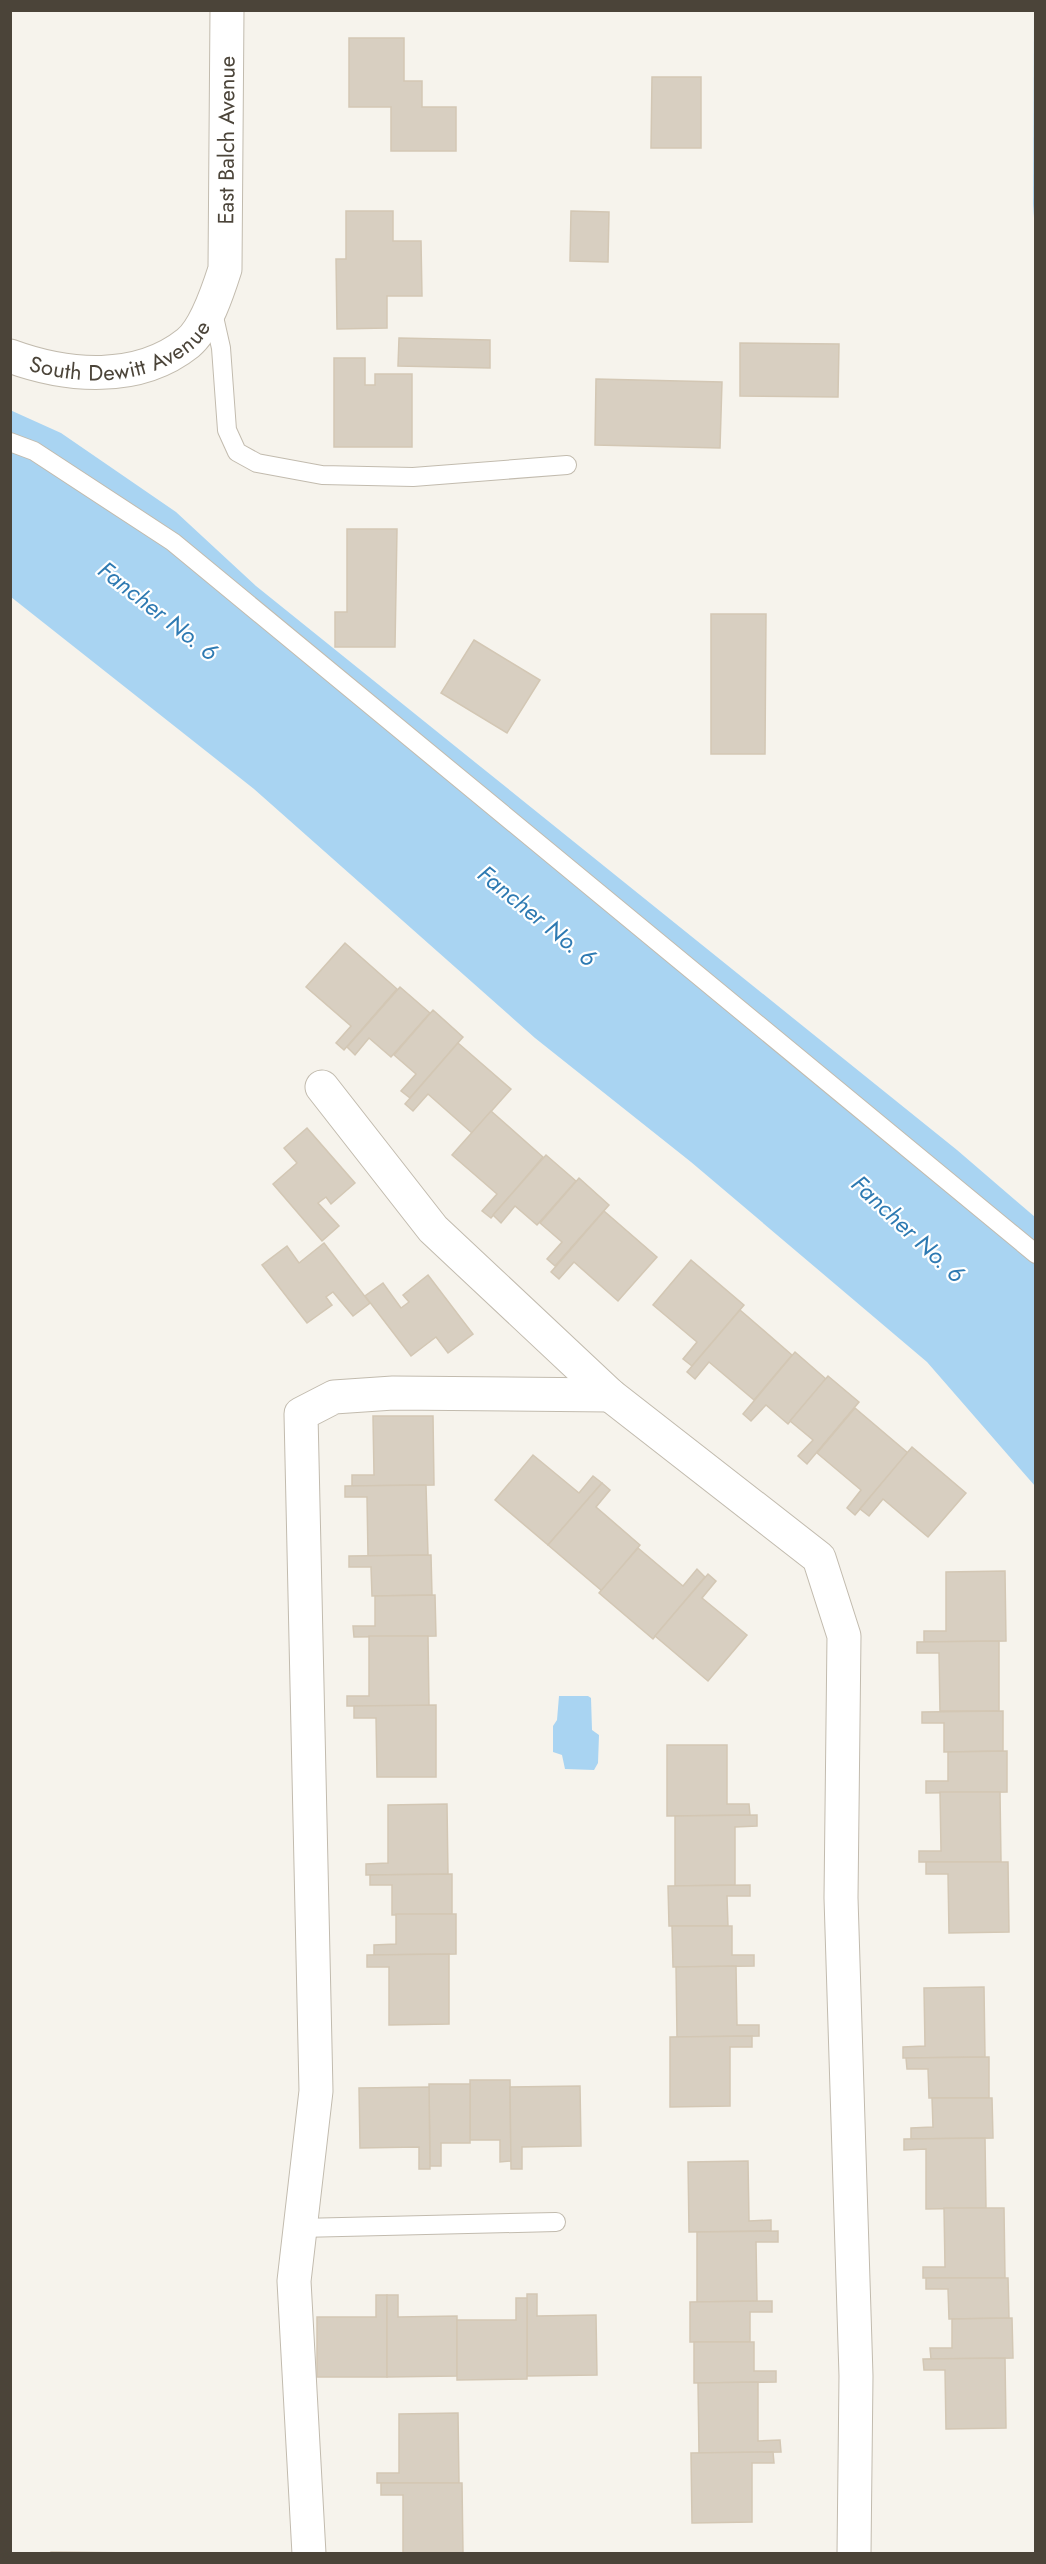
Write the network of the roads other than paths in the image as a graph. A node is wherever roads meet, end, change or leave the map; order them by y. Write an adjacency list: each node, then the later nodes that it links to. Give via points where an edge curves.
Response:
1 (227, 10): 2 (street, East Balch Avenue)
2 (225, 270): 3 (street, South Dewitt Avenue)
3 (212, 307): 4 (street, South Dewitt Avenue, via 189,342 150,365 69,372); 6 (lane, via 221,348 227,429 237,452 257,463 322,475 413,477)
4 (10, 356)
5 (10, 442): 8 (lane, via 34,450 172,542)
6 (567, 465)
7 (322, 1087): 9 (street, via 433,1228)
8 (1035, 1254)
9 (610, 1395): 11 (street, via 334,1397 301,1414 316,2091); 13 (street, via 819,1558 844,1636 841,1898 856,2376)
10 (556, 2222): 11 (lane)
11 (300, 2228): 12 (street, via 294,2281)
12 (309, 2553)
13 (854, 2553)

